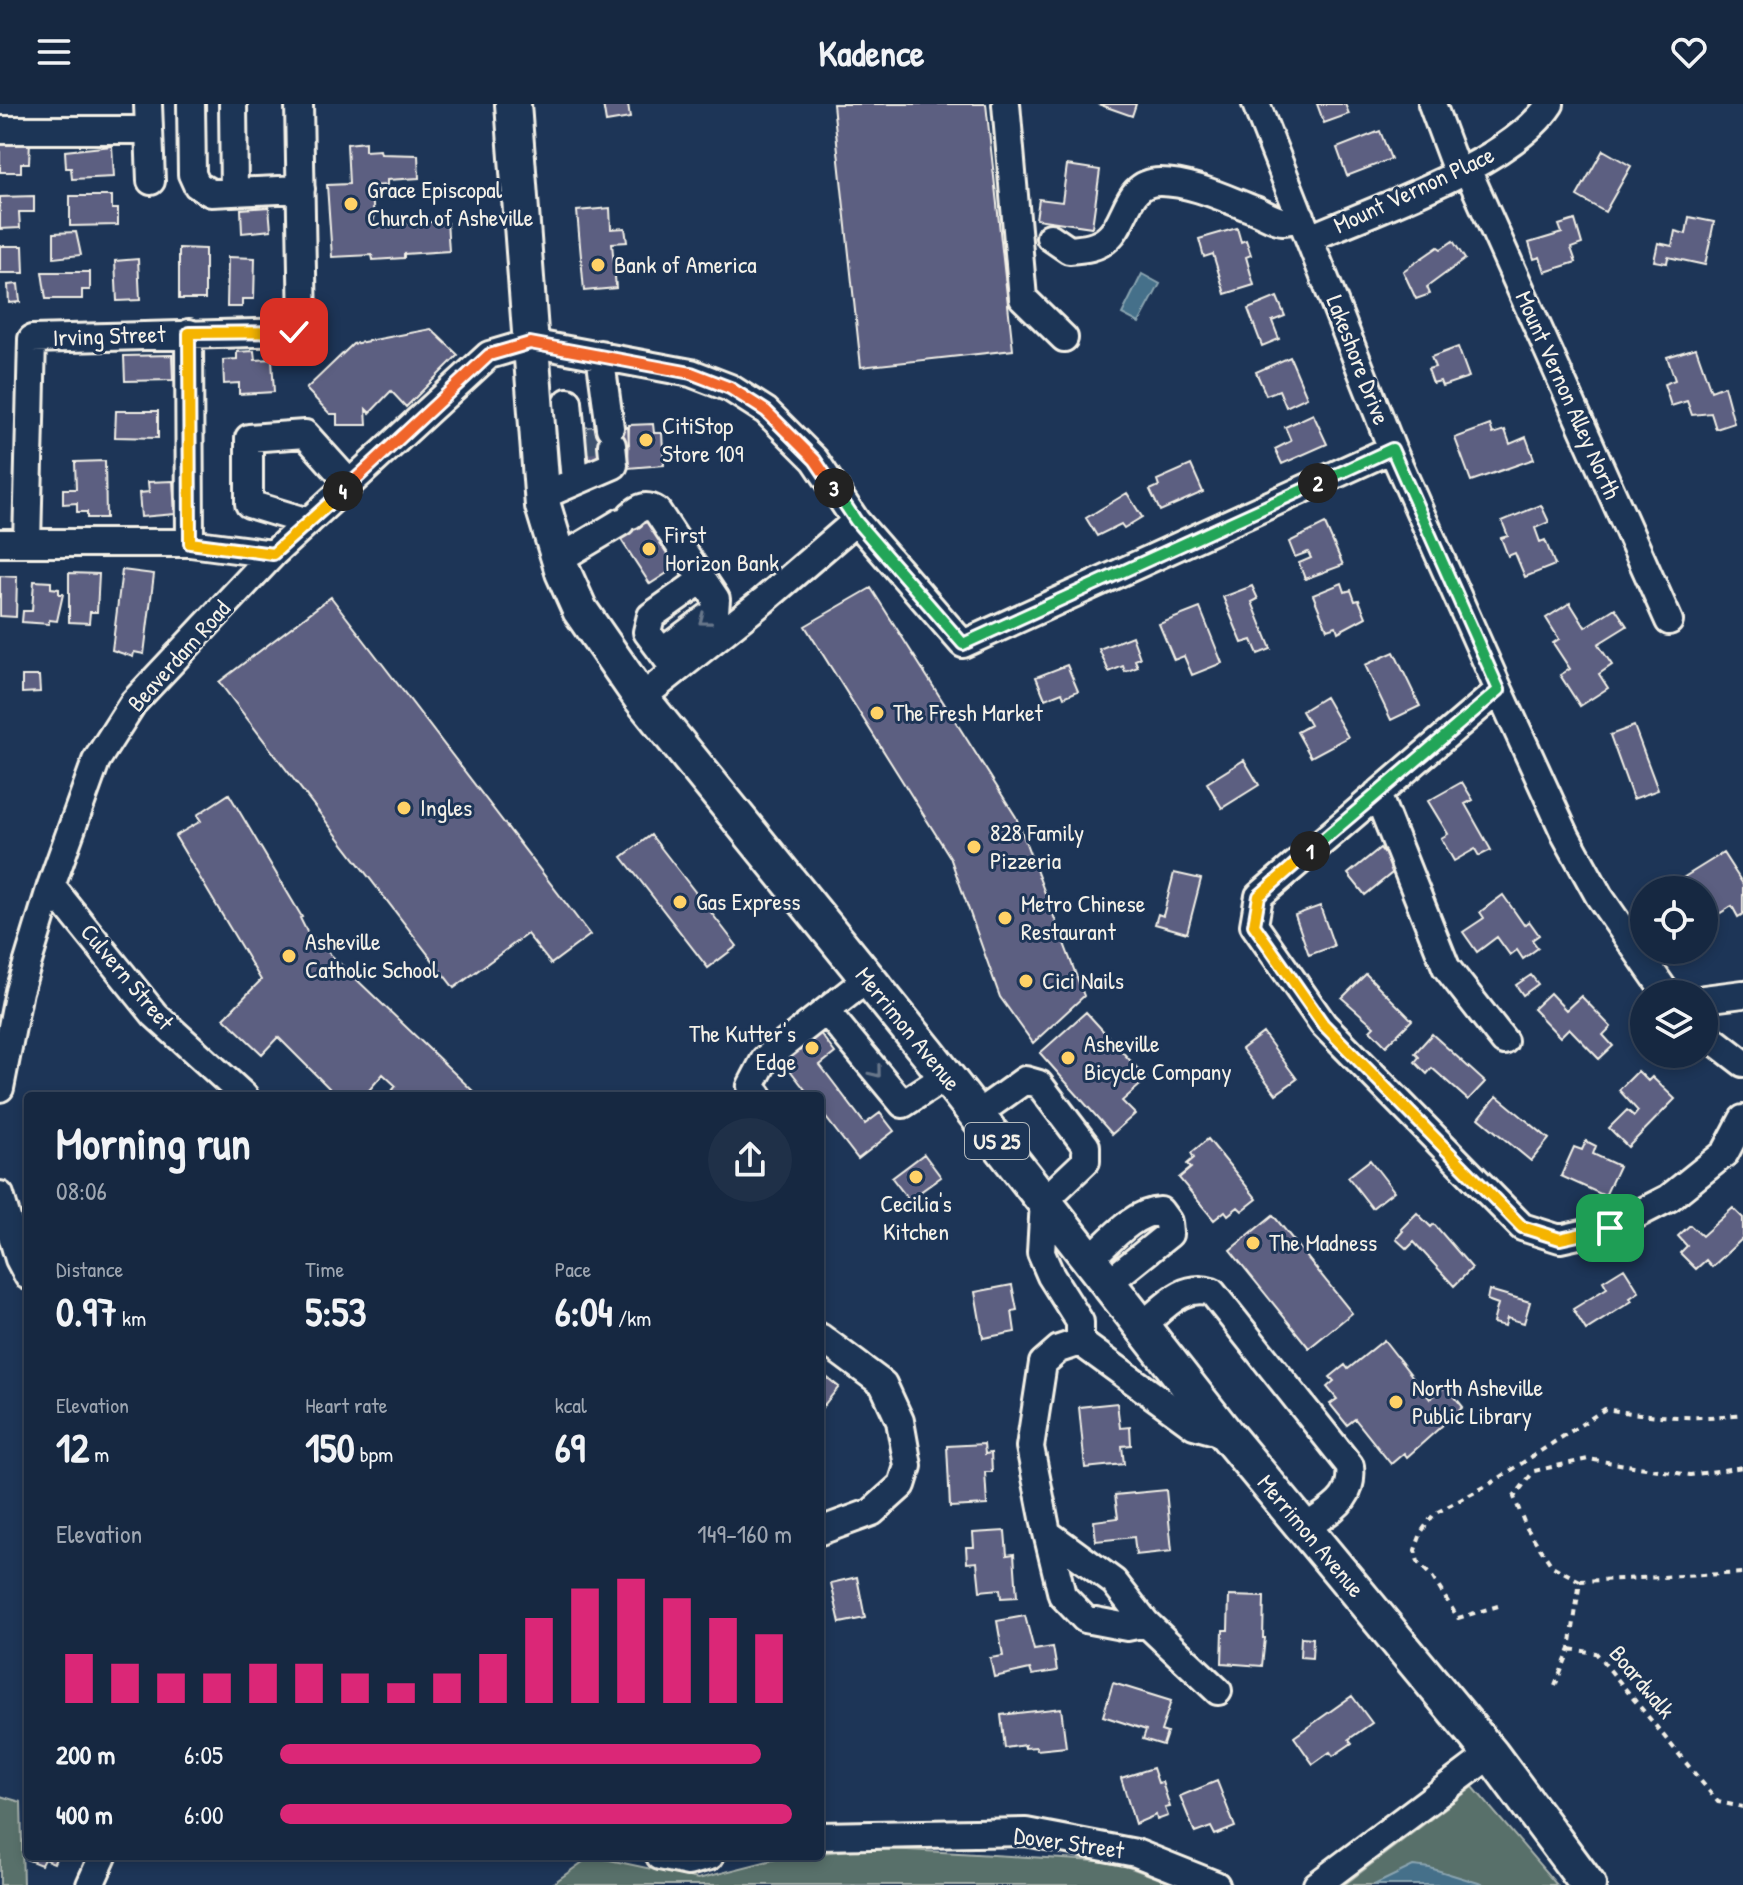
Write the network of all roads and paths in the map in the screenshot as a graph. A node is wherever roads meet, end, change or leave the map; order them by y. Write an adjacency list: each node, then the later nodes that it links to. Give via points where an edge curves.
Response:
1 (191, 104): 14 (street, via 192,174 197,185 211,193)
2 (233, 104): 14 (street)
3 (299, 104): 13 (street)
4 (513, 104): 19 (main road, Merrimon Avenue / US 25)
5 (1006, 104): 18 (street, via 1023,298)
6 (1256, 104): 15 (street, Lakeshore Drive)
7 (1432, 104): 11 (street, Mount Vernon Alley North)
8 (1550, 104): 11 (street, Mount Vernon Place, via 1518,139)
9 (149, 117): 10 (street); 12 (street)
10 (0, 130)
11 (1462, 171): 15 (street, Mount Vernon Place); 35 (street, Mount Vernon Alley North)
12 (151, 181)
13 (301, 189): 14 (street); 17 (street, Irving Street, via 303,327 294,332)
14 (234, 192)
15 (1306, 227): 16 (street, via 1206,192 1157,182 1139,189 1119,225 1096,246 1069,250); 23 (street, Lakeshore Drive)
16 (1050, 237)
17 (189, 333): 30 (street, Irving Street, via 32,339); 31 (street)
18 (1064, 338)
19 (530, 343): 20 (street); 22 (main road, Merrimon Avenue / US 25); 25 (street, Beaverdam Road, via 489,355)
20 (600, 354): 21 (street); 27 (street, via 691,373 730,388 766,411 815,460)
21 (589, 401): 22 (street); 24 (street); 24 (street)
22 (534, 406): 26 (main road, Merrimon Avenue / US 25)
23 (1392, 449): 27 (street, via 963,644); 37 (street, Lakeshore Drive)
24 (598, 454): 26 (street)
25 (350, 484): 28 (street, Beaverdam Road); 28 (street, via 305,434 249,438 249,504)
26 (542, 496): 33 (main road, Merrimon Avenue / US 25)
27 (856, 521): 36 (street, via 763,601)
28 (308, 522): 32 (street, Beaverdam Road)
29 (0, 543): 30 (street)
30 (27, 543): 31 (street)
31 (190, 543): 32 (street)
32 (273, 554): 40 (street, Beaverdam Road, via 133,703 96,761)
33 (559, 559): 34 (street, via 650,506); 38 (main road, Merrimon Avenue / US 25, via 580,610)
34 (699, 582): 36 (street, one-way to 36, via 704,581 716,599 715,612); 36 (street, via 651,616 647,632)
35 (1669, 621)
36 (669, 661): 38 (street)
37 (1499, 690): 39 (street); 42 (street, Lakeshore Drive, via 1566,836 1599,896)
38 (641, 698): 41 (main road, Merrimon Avenue / US 25)
39 (1377, 794): 46 (street, via 1446,967); 54 (street, via 1259,896 1254,925 1323,1024 1522,1227 1560,1239 1610,1228 1669,1198 1725,1153)
40 (51, 886): 50 (street, Beaverdam Road, via 19,991); 51 (street, Culvern Street, via 155,1015)
41 (868, 978): 45 (street); 49 (main road, Merrimon Avenue / US 25)
42 (1657, 980)
43 (1743, 994): 44 (street)
44 (1718, 997)
45 (826, 1011): 49 (street, one-way to 49, via 903,1104); 52 (street, via 765,1059 751,1086)
46 (1504, 1041)
47 (1718, 1044): 48 (street)
48 (1743, 1063)
49 (946, 1076): 53 (main road, Merrimon Avenue / US 25)
50 (0, 1088)
51 (240, 1092)
52 (755, 1092)
53 (976, 1115): 56 (main road, Merrimon Avenue / US 25); 56 (street, via 1025,1080 1039,1084 1086,1146 1086,1161)
54 (1743, 1119)
55 (0, 1195): 57 (street)
56 (1044, 1201): 58 (main road, Merrimon Avenue / US 25); 60 (street, via 1041,1253 1080,1322)
57 (24, 1268)
58 (1142, 1326): 62 (main road, Merrimon Avenue / US 25); 64 (street, via 1185,1290 1212,1292 1350,1466 1347,1497)
59 (824, 1340): 65 (street, via 883,1384 900,1421 908,1466 902,1485 872,1512)
60 (1080, 1342): 62 (street, via 1194,1425); 66 (street, via 1059,1349 1043,1363 1030,1447)
61 (1743, 1414): 69 (path, via 1663,1417 1605,1409 1434,1514 1415,1550 1418,1562 1458,1618)
62 (1226, 1434): 64 (main road, Merrimon Avenue / US 25)
63 (1743, 1467): 68 (path, via 1690,1475 1588,1459 1534,1471 1514,1497 1526,1527 1552,1566)
64 (1304, 1529): 74 (main road, Merrimon Avenue / US 25)
65 (824, 1530)
66 (1047, 1533): 70 (street, via 1114,1582); 70 (street, via 1062,1595 1085,1619 1127,1627)
67 (1743, 1573): 68 (path)
68 (1580, 1581): 71 (path, Boardwalk)
69 (1498, 1606)
70 (1146, 1623): 73 (street)
71 (1570, 1649): 72 (path); 75 (path, Boardwalk, via 1596,1653 1718,1802)
72 (1555, 1686)
73 (1218, 1691)
74 (1491, 1754): 80 (street); 81 (main road, Merrimon Avenue / US 25)
75 (1743, 1807)
76 (824, 1836): 79 (street, Dover Street, via 1026,1832 1136,1853)
77 (101, 1860): 78 (street)
78 (90, 1885)
79 (1216, 1885)
80 (1317, 1885)
81 (1588, 1885)

